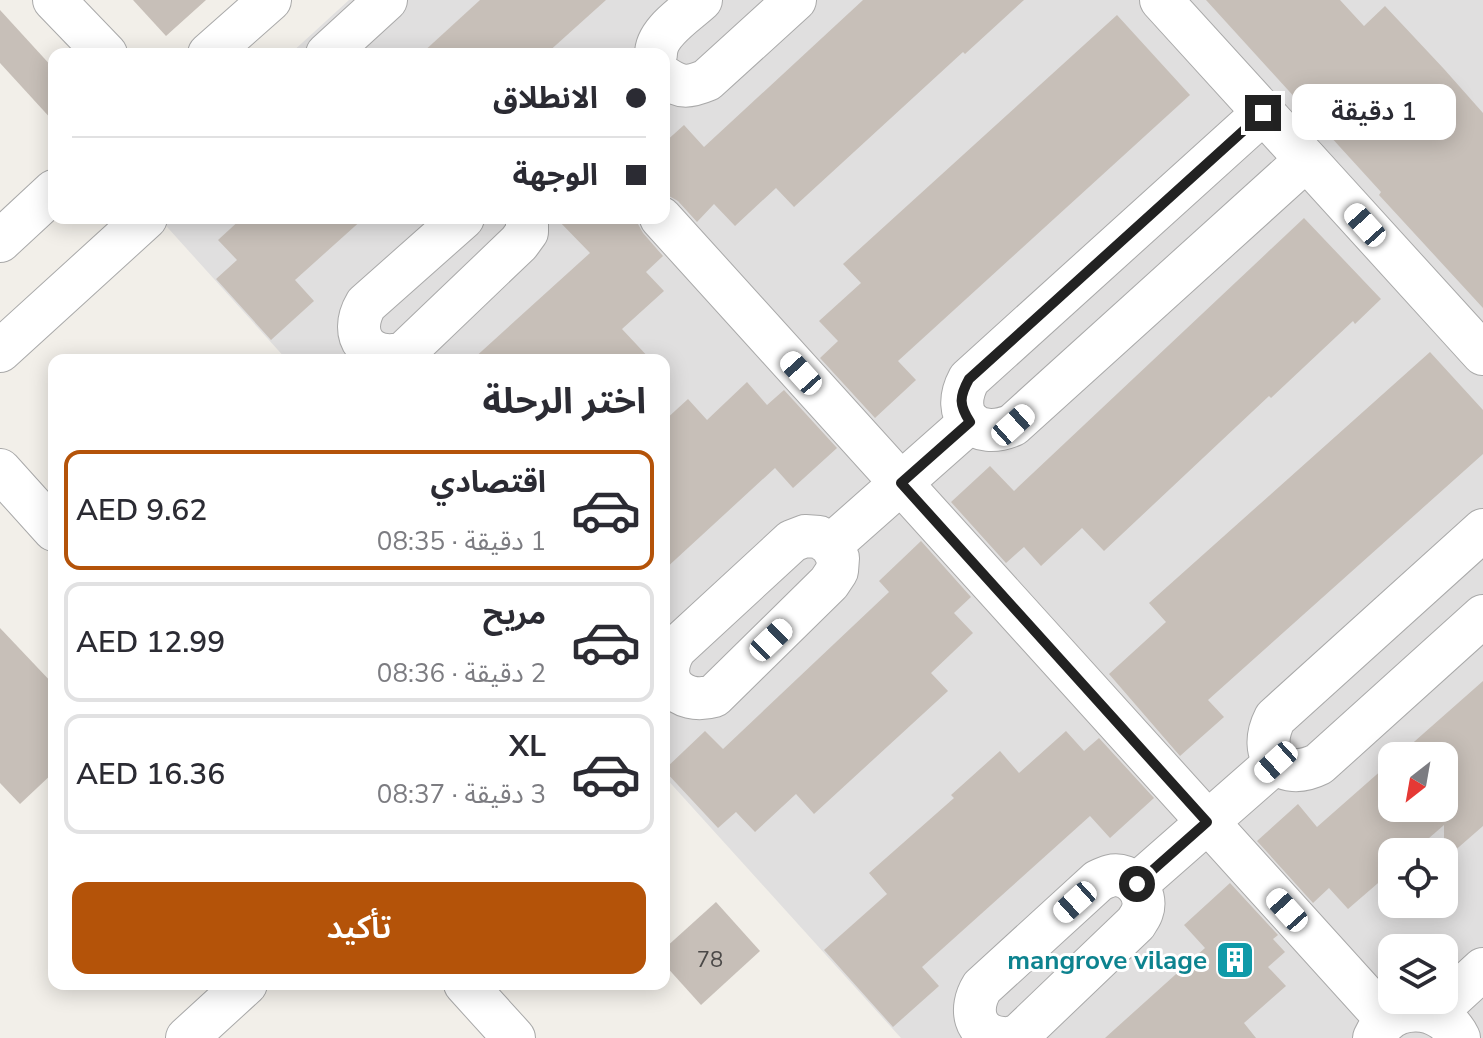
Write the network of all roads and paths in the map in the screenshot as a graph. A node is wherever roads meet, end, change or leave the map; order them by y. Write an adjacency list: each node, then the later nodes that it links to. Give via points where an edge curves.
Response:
1 (54, 0): 7 (street)
2 (270, 0): 8 (street)
3 (386, 0): 9 (street)
4 (701, 0): 10 (street, via 663,34)
5 (795, 0): 11 (street, via 707,80 693,86)
6 (1161, 0): 12 (street)
7 (100, 48)
8 (216, 48)
9 (334, 48)
10 (656, 48)
11 (670, 81)
12 (1263, 113): 13 (street); 24 (street, via 969,379 962,409)
13 (1306, 160): 23 (street); 24 (street, via 1013,425 984,430)
14 (48, 197): 19 (street)
15 (139, 224): 20 (street)
16 (456, 224): 21 (street, via 366,304 358,327)
17 (527, 224): 22 (street, via 519,243)
18 (666, 224): 26 (street)
19 (0, 241)
20 (0, 351)
21 (360, 353)
22 (400, 354)
23 (1483, 354)
24 (970, 422): 26 (street)
25 (0, 470): 27 (street)
26 (901, 483): 29 (street); 32 (street)
27 (48, 523)
28 (1483, 530): 31 (street, via 1275,718 1268,748)
29 (831, 545)
30 (1483, 616): 31 (street, via 1319,764 1305,771)
31 (1276, 762): 32 (street)
32 (1207, 822): 33 (street); 38 (street)
33 (1137, 884): 42 (street, via 1111,875 1098,881 982,987 975,998 977,1021 984,1031); 43 (street, via 1144,897 1136,923 1019,1035)
34 (1483, 969): 37 (street)
35 (239, 990): 40 (street)
36 (470, 990): 41 (street)
37 (1447, 1026): 38 (street, via 1418,1009 1401,1012)
38 (1380, 1029)
39 (1483, 1031): 44 (street)
40 (187, 1038)
41 (514, 1038)
42 (1002, 1038)
43 (1009, 1038)
44 (1475, 1038)

